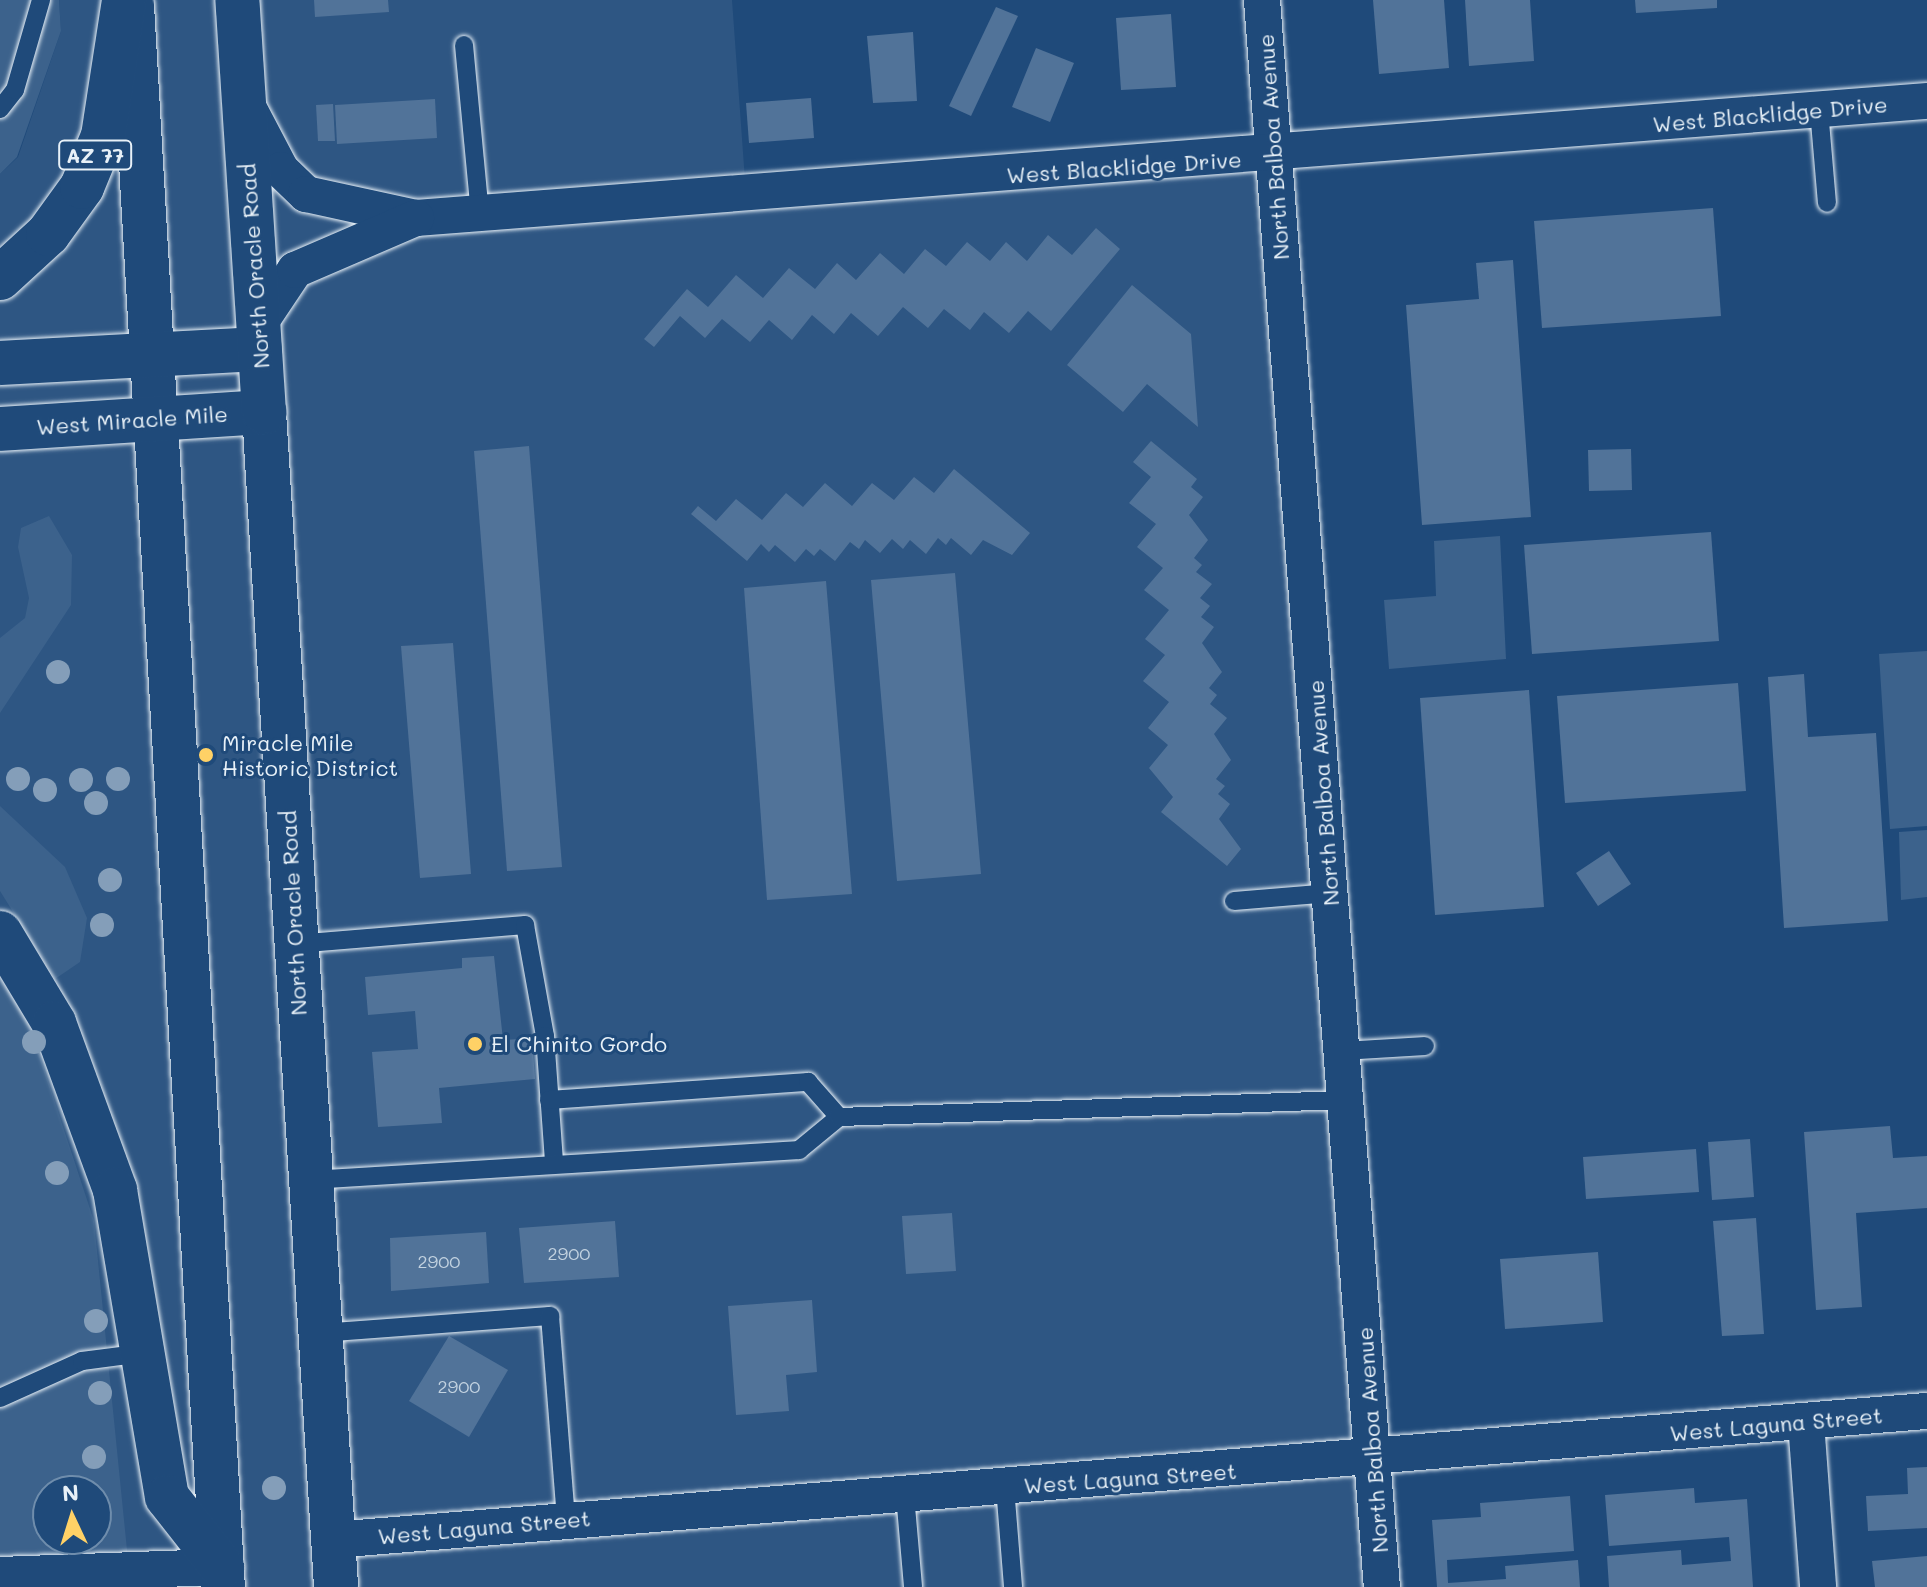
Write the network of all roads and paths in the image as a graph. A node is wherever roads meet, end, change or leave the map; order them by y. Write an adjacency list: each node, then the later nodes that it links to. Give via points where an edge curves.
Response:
1 (41, 0): 9 (lane, via 15,90)
2 (124, 0): 15 (main road, AZ 77, via 103,136 82,187 48,234)
3 (132, 0): 17 (main road)
4 (237, 0): 7 (main road, North Oracle Road)
5 (1262, 0): 11 (street, North Balboa Avenue)
6 (464, 45): 13 (lane)
7 (243, 96): 14 (street, via 281,170 306,194); 16 (main road, North Oracle Road)
8 (1927, 101): 10 (street, West Blacklidge Drive)
9 (0, 109)
10 (1819, 110): 11 (street, West Blacklidge Drive); 12 (lane)
11 (1275, 156): 13 (street, West Blacklidge Drive); 22 (street, North Balboa Avenue)
12 (1827, 203)
13 (480, 213): 14 (street, West Blacklidge Drive)
14 (416, 218): 16 (street, via 295,270)
15 (0, 278)
16 (260, 337): 17 (main road); 19 (main road, North Oracle Road)
17 (151, 354): 18 (main road); 20 (main road)
18 (0, 363)
19 (264, 412): 20 (main road, West Miracle Mile); 25 (main road, North Oracle Road)
20 (156, 419): 21 (main road, West Miracle Mile); 44 (main road)
21 (0, 429)
22 (1331, 893): 23 (lane); 27 (street, North Balboa Avenue)
23 (1234, 901)
24 (0, 933): 34 (main road, via 54,1023 92,1115 128,1247)
25 (295, 944): 28 (lane, via 525,925); 32 (main road, North Oracle Road)
26 (1425, 1046): 27 (lane)
27 (1343, 1051): 29 (street, North Balboa Avenue)
28 (549, 1100): 30 (lane, via 808,1082); 31 (lane)
29 (1347, 1100): 30 (lane); 38 (street, North Balboa Avenue)
30 (839, 1117): 31 (lane, via 799,1150)
31 (554, 1162): 32 (lane)
32 (309, 1180): 33 (main road, North Oracle Road)
33 (319, 1333): 41 (lane, via 550,1316); 42 (main road, North Oracle Road)
34 (144, 1353): 35 (lane, via 82,1361); 44 (main road, via 167,1497)
35 (0, 1398)
36 (1927, 1411): 37 (street, West Laguna Street)
37 (1806, 1422): 38 (street, West Laguna Street); 49 (street)
38 (1374, 1459): 39 (street, West Laguna Street); 48 (street, North Balboa Avenue)
39 (1005, 1487): 40 (street, West Laguna Street); 47 (lane)
40 (905, 1495): 41 (street, West Laguna Street); 46 (lane)
41 (566, 1521): 42 (street, West Laguna Street)
42 (333, 1540): 45 (main road, North Oracle Road)
43 (0, 1575): 44 (street)
44 (222, 1577)
45 (336, 1587)
46 (913, 1587)
47 (1013, 1587)
48 (1382, 1587)
49 (1818, 1587)

